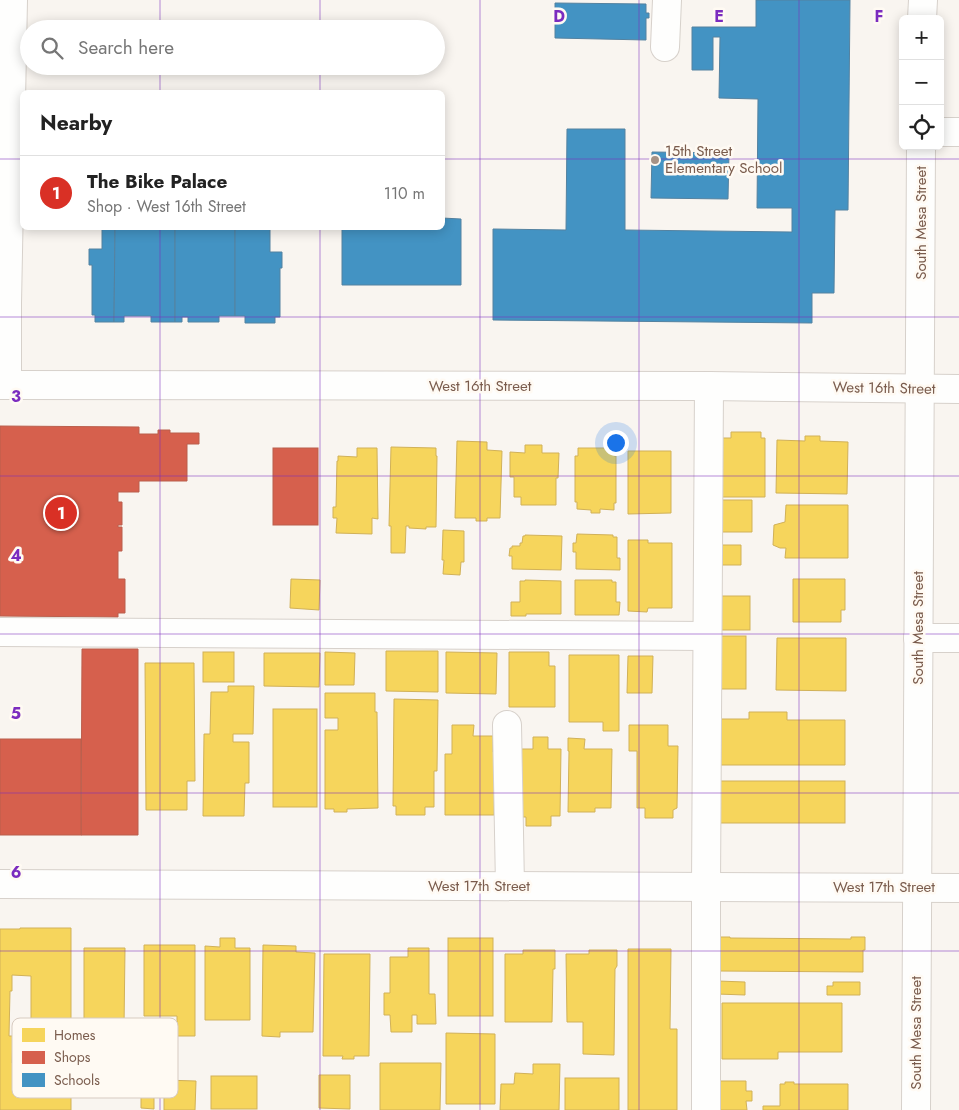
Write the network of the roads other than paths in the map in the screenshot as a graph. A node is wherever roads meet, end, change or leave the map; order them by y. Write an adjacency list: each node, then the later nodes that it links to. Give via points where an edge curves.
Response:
1 (13, 0): 9 (street)
2 (666, 0): 5 (street)
3 (922, 0): 4 (street)
4 (922, 15)
5 (666, 47)
6 (944, 132): 7 (street)
7 (959, 132)
8 (921, 150): 11 (street, South Mesa Street)
9 (4, 385): 10 (street, West 16th Street)
10 (709, 386): 11 (street, West 16th Street); 14 (street)
11 (920, 389): 12 (street, West 16th Street); 15 (street, South Mesa Street)
12 (959, 389)
13 (0, 632): 14 (street)
14 (707, 636): 20 (street)
15 (918, 638): 16 (street); 21 (street, South Mesa Street)
16 (959, 638)
17 (507, 724): 19 (street)
18 (0, 884): 19 (street, West 17th Street)
19 (510, 886): 20 (street, West 17th Street)
20 (706, 886): 21 (street, West 17th Street); 23 (street)
21 (916, 888): 22 (street, West 17th Street); 24 (street, South Mesa Street)
22 (959, 888)
23 (706, 1110)
24 (916, 1110)

